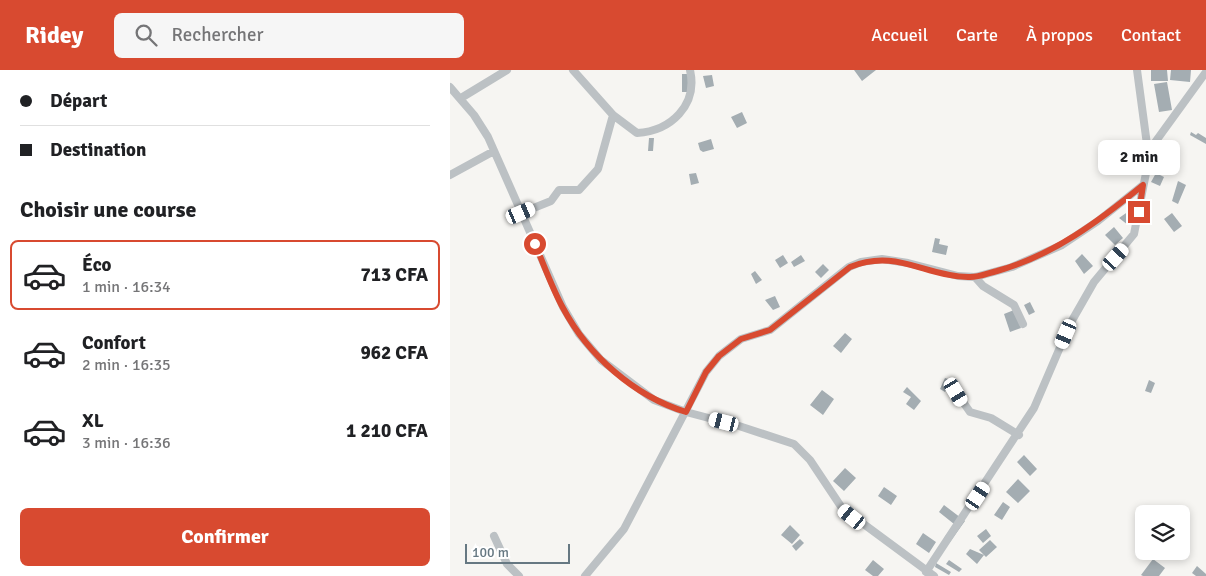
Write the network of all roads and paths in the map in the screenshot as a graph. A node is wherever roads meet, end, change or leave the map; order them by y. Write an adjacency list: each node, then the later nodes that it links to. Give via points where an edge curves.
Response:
1 (507, 70): 7 (street)
2 (573, 70): 8 (street)
3 (690, 70): 8 (street, via 693,89 685,108 674,119 648,133 637,133)
4 (1137, 70): 10 (street)
5 (1206, 72): 10 (street)
6 (450, 87): 7 (street)
7 (460, 98): 9 (street, via 474,115)
8 (613, 115): 13 (street, via 594,176 580,190 559,190 551,200)
9 (494, 151): 11 (street); 13 (street)
10 (1148, 152): 12 (street)
11 (450, 175)
12 (1143, 185): 14 (street, via 1062,245 1012,267); 18 (street, via 1134,234 1094,282 1070,324 1049,378)
13 (521, 213): 17 (street, via 563,308 579,334 601,360 630,383 654,400)
14 (975, 277): 15 (street, via 983,286 1014,305); 17 (street, via 882,259 850,267 770,330 741,339 719,356 706,372)
15 (1023, 324)
16 (956, 392): 18 (street, via 970,412 991,418)
17 (686, 412): 20 (street, via 794,444 810,460 842,508); 22 (street, via 624,529)
18 (1019, 435): 20 (street)
19 (494, 536): 21 (street, via 507,564)
20 (930, 574)
21 (519, 576)
22 (585, 576)

